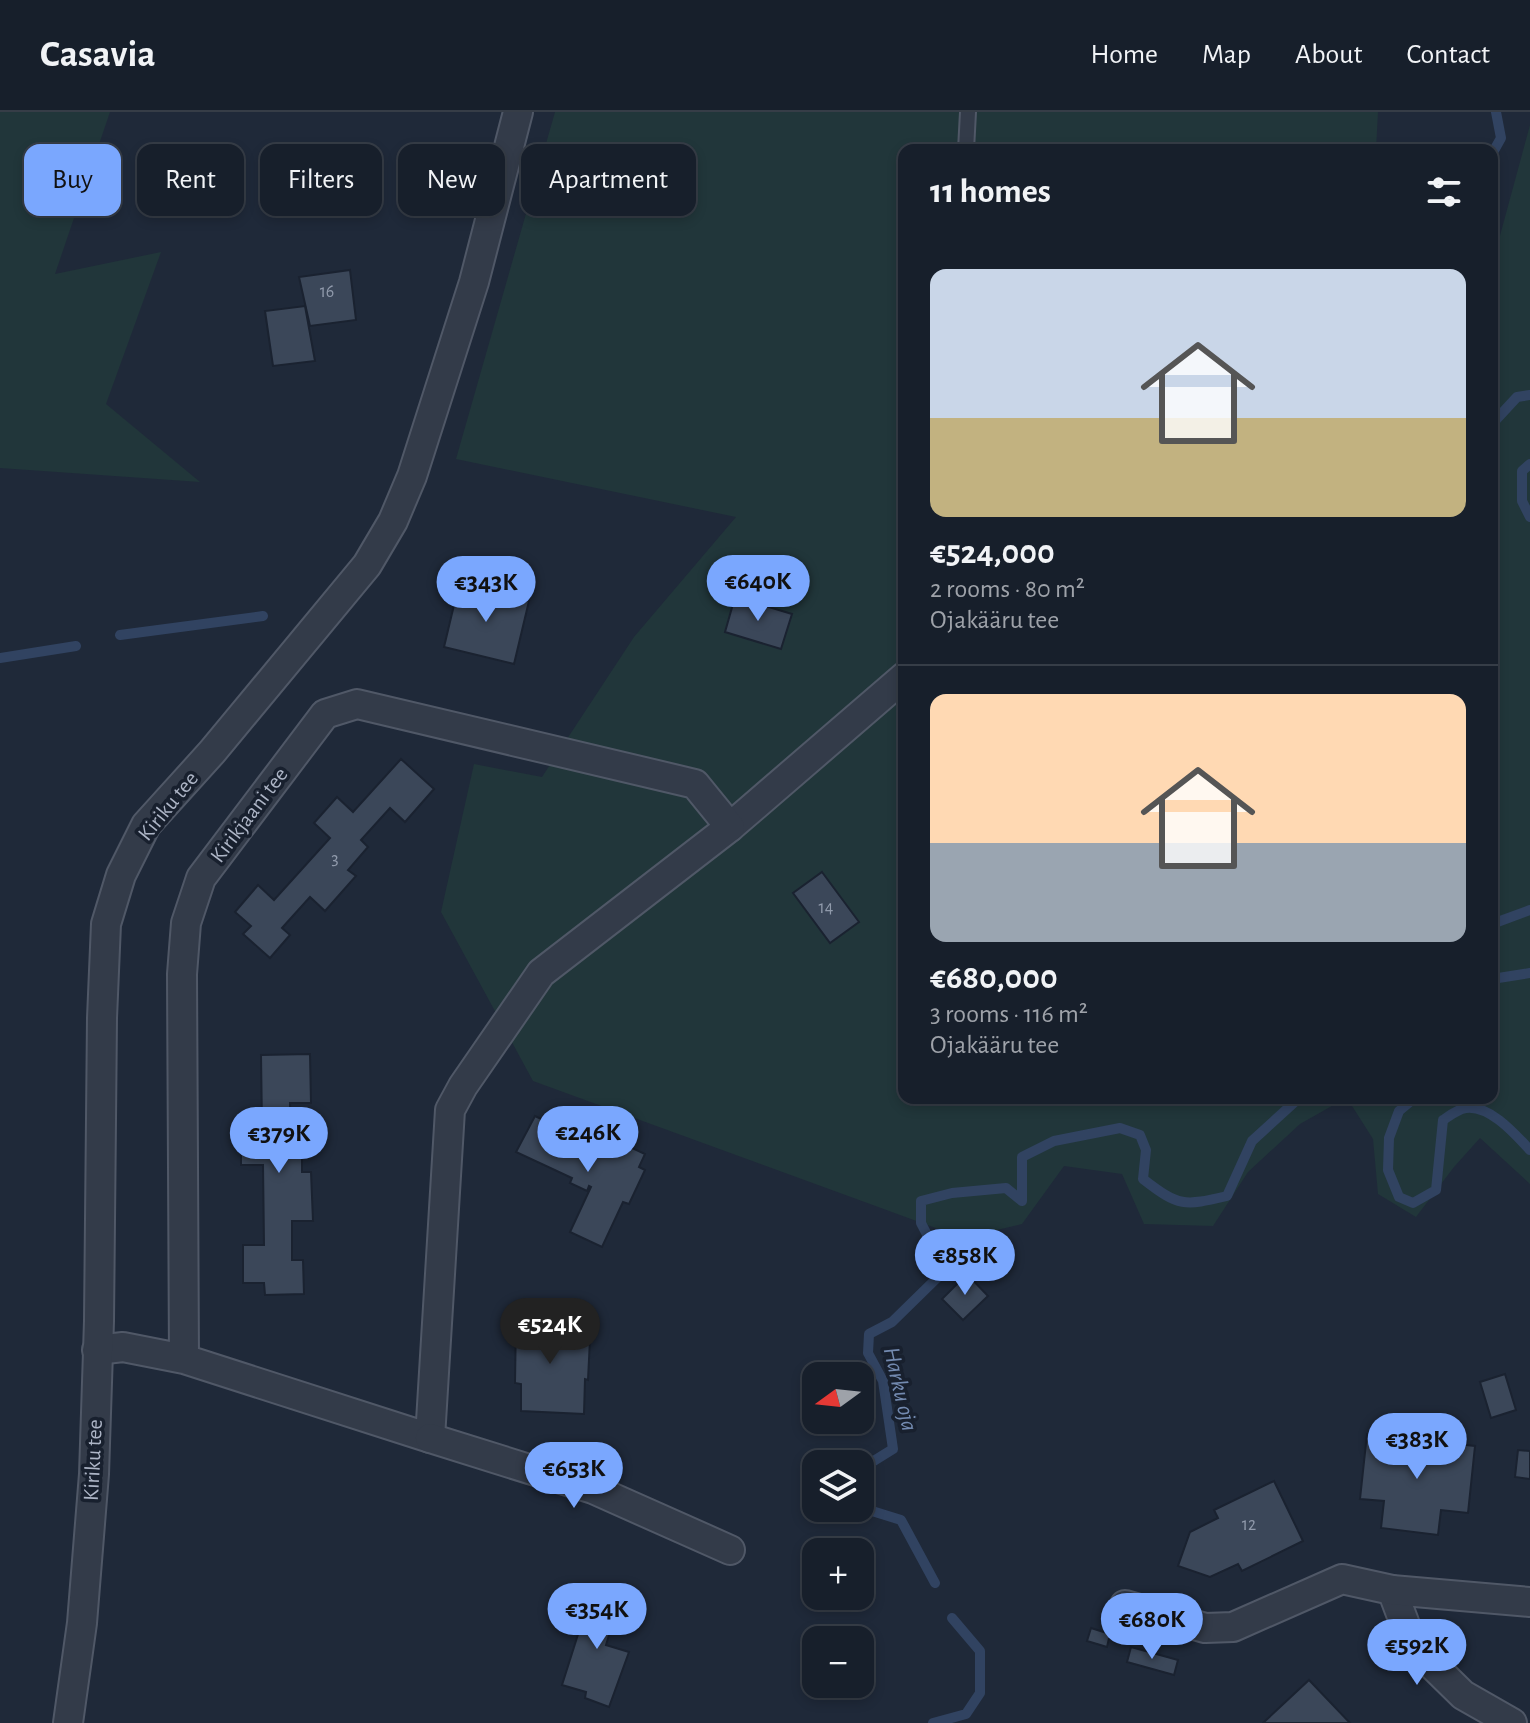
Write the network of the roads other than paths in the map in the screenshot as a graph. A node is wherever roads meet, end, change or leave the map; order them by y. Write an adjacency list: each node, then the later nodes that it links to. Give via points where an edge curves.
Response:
1 (518, 112): 6 (street, Kiriku tee, via 474,282 393,521 367,565 146,825 121,875 106,924)
2 (968, 112): 3 (lane)
3 (966, 144)
4 (898, 682): 5 (street)
5 (730, 827): 7 (street, Kirikjaani tee, via 695,784 357,704 325,714 201,878 186,923); 8 (street, via 541,973 450,1110)
6 (97, 1350): 7 (street, via 123,1347); 13 (street, Kiriku tee, via 94,1474)
7 (184, 1359): 8 (street)
8 (430, 1438): 9 (street, via 593,1489)
9 (730, 1550)
10 (1392, 1590): 11 (street); 12 (street, via 1342,1579 1233,1627 1205,1628); 14 (street, via 1413,1646 1463,1695)
11 (1530, 1602)
12 (1125, 1605)
13 (68, 1723)
14 (1512, 1723)

